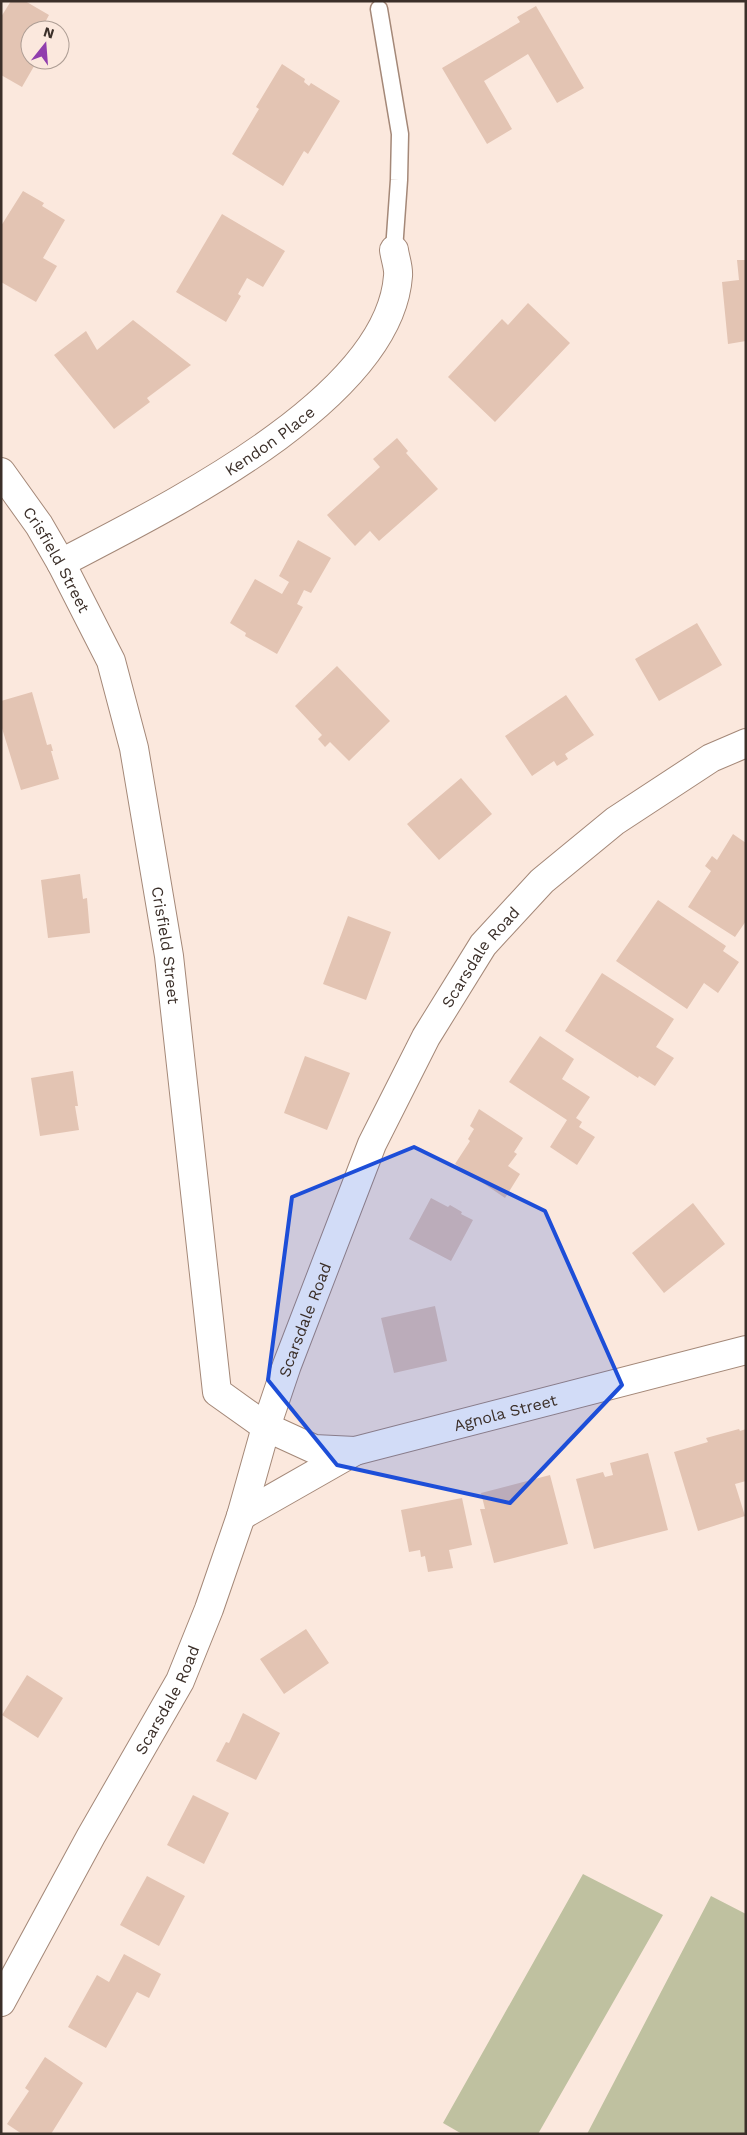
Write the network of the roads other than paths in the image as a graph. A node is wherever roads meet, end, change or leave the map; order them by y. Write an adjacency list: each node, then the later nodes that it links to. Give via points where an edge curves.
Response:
1 (379, 9): 2 (lane, via 400,134)
2 (394, 250): 4 (street, Kendon Place, via 399,274 391,312 374,344 339,386 280,434 183,499)
3 (1, 472): 4 (street, Crisfield Street, via 39,525)
4 (61, 563): 7 (street, Crisfield Street, via 110,661 134,748 169,956 217,1392)
5 (746, 742): 7 (street, Scarsdale Road, via 711,758 615,821 542,880 483,945 426,1037 372,1144)
6 (746, 1350): 8 (street, Agnola Street)
7 (266, 1427): 8 (street, Agnola Street, via 314,1449); 9 (street, Scarsdale Road)
8 (355, 1451): 9 (street)
9 (241, 1516): 10 (street, Scarsdale Road, via 180,1681)
10 (1, 2002)

